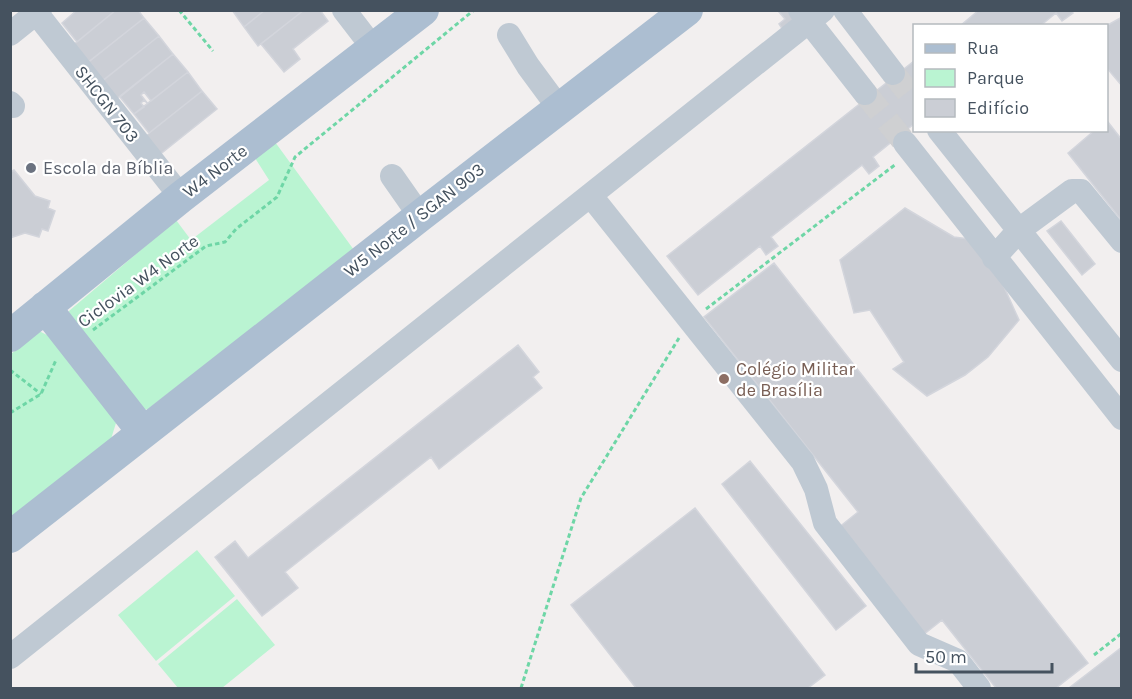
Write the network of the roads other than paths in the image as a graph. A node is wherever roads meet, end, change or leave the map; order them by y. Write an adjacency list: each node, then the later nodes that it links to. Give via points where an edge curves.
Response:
1 (344, 10): 9 (street)
2 (423, 10): 9 (main road, W4 Norte)
3 (687, 10): 12 (main road, W5 Norte / SGAN 903)
4 (845, 10): 10 (street)
5 (37, 12): 7 (street); 17 (street, SHCGN 703)
6 (811, 14): 11 (street); 16 (street)
7 (10, 34)
8 (509, 34): 12 (street)
9 (374, 50): 17 (main road, W4 Norte)
10 (893, 73)
11 (865, 93)
12 (560, 108): 18 (main road, W5 Norte / SGAN 903)
13 (941, 132): 19 (street)
14 (908, 148): 21 (street)
15 (392, 176): 18 (street)
16 (591, 196): 28 (street); 29 (street, via 803,462 816,489 825,523 919,644 958,661)
17 (181, 197): 22 (main road, W4 Norte)
18 (420, 216): 26 (main road, W5 Norte / SGAN 903)
19 (1018, 230): 20 (street, via 1072,191 1081,191); 21 (street); 24 (street)
20 (1122, 241)
21 (994, 258): 25 (street)
22 (45, 308): 23 (main road, W4 Norte); 26 (main road)
23 (10, 336)
24 (1122, 360)
25 (1122, 418)
26 (143, 432): 27 (main road, W5 Norte / SGAN 903)
27 (10, 537)
28 (10, 657)
29 (979, 688)

